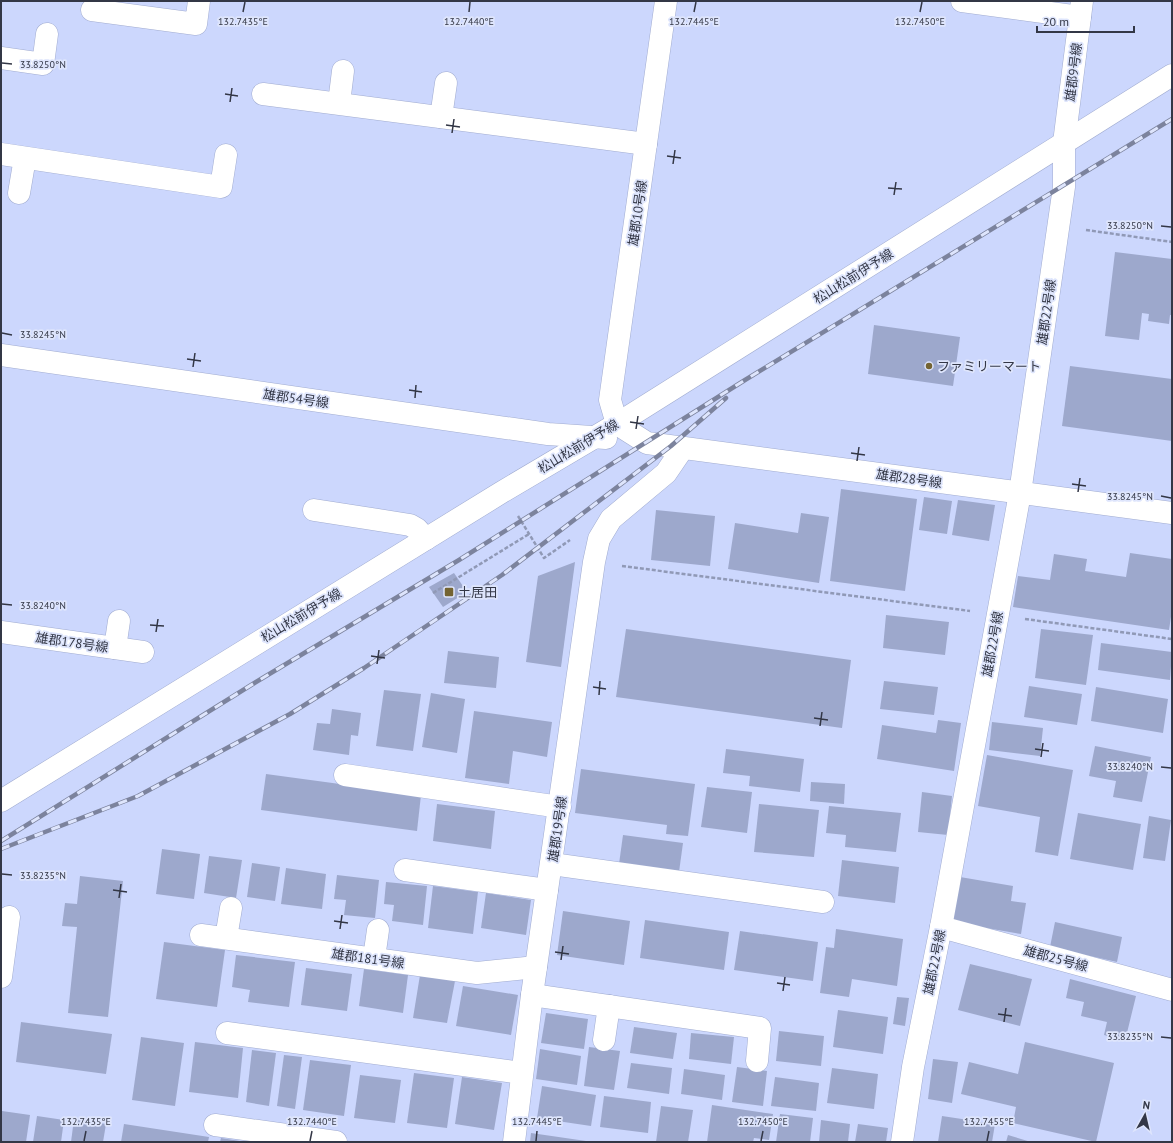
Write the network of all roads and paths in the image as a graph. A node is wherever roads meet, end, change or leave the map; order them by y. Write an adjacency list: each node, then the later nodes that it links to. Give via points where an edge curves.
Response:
1 (199, 1): 4 (street, via 196,24)
2 (666, 1): 16 (street, 雄郡10号線)
3 (962, 1): 5 (street)
4 (127, 8): 6 (street)
5 (1081, 9): 15 (street, 雄郡9号線)
6 (92, 10)
7 (47, 34): 8 (street, via 43,64)
8 (1, 58)
9 (343, 71): 13 (street)
10 (1172, 75): 15 (street, 松山松前伊予線)
11 (446, 83): 14 (street)
12 (263, 94): 13 (street)
13 (339, 103): 14 (street)
14 (441, 117): 16 (street)
15 (1064, 143): 21 (street, 雄郡22号線, via 1064,187); 24 (street, 松山松前伊予線)
16 (646, 144): 24 (street, 雄郡10号線, via 610,400)
17 (1, 154): 19 (street)
18 (226, 156): 19 (street, via 221,187)
19 (25, 158): 20 (street)
20 (19, 193)
21 (1058, 226): 22 (path); 29 (street, 雄郡22号線)
22 (1172, 242)
23 (1, 355): 25 (street, 雄郡54号線, via 548,434)
24 (617, 424): 25 (street, 松山松前伊予線); 26 (street, 雄郡28号線)
25 (592, 437): 26 (street, 雄郡28号線); 28 (street, 松山松前伊予線)
26 (647, 443): 27 (street, 雄郡28号線)
27 (683, 448): 29 (street, 雄郡28号線); 32 (street, via 666,473)
28 (502, 492): 33 (path); 34 (street, 松山松前伊予線)
29 (1020, 493): 31 (street, 雄郡28号線); 37 (street, 雄郡22号線)
30 (314, 510): 34 (street, via 410,525 417,528)
31 (1172, 513)
32 (611, 519): 33 (path, via 595,522 544,558); 35 (street, 雄郡19号線, via 599,540)
33 (529, 534): 36 (path)
34 (426, 539): 44 (street, 松山松前伊予線)
35 (594, 562): 37 (path); 45 (street, 雄郡19号線)
36 (433, 594)
37 (997, 615): 40 (path); 52 (street, 雄郡22号線)
38 (119, 621): 41 (street)
39 (1, 632): 41 (street, 雄郡178号線)
40 (1172, 639)
41 (115, 648): 42 (street, 雄郡178号線)
42 (143, 652)
43 (345, 775): 45 (street)
44 (1, 801)
45 (560, 807): 46 (street, 雄郡19号線)
46 (552, 864): 48 (street, 雄郡19号線); 49 (street)
47 (405, 870): 48 (street)
48 (547, 890): 57 (street, 雄郡19号線)
49 (823, 902)
50 (231, 908): 55 (street)
51 (9, 917): 58 (street)
52 (941, 927): 59 (street, 雄郡25号線); 69 (street, 雄郡22号線, via 913,1066)
53 (378, 930): 56 (street)
54 (200, 935): 55 (street, 雄郡181号線)
55 (226, 938): 56 (street, 雄郡181号線)
56 (374, 958): 57 (street, 雄郡181号線, via 477,973)
57 (536, 967): 60 (street, 雄郡19号線)
58 (1, 977)
59 (1172, 990)
60 (532, 994): 61 (street); 65 (street, 雄郡19号線)
61 (609, 1006): 63 (street); 64 (street, via 760,1028)
62 (227, 1033): 65 (street)
63 (604, 1040)
64 (756, 1061)
65 (522, 1073): 68 (street, 雄郡19号線)
66 (215, 1125): 67 (street)
67 (336, 1142)
68 (514, 1142)
69 (902, 1142)

